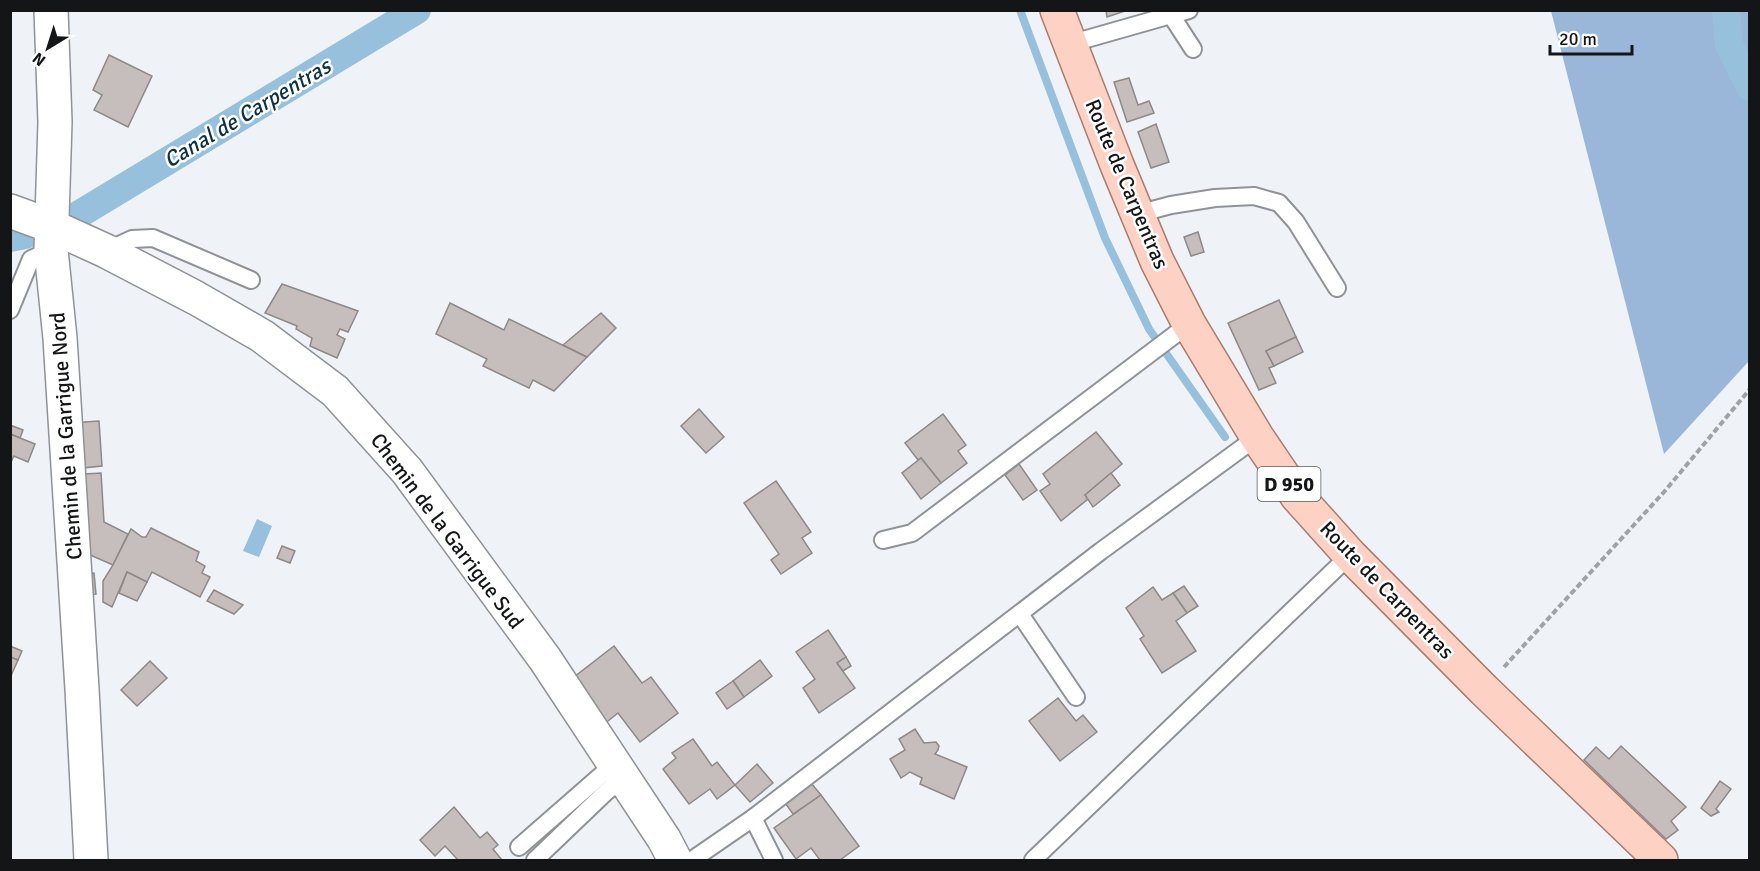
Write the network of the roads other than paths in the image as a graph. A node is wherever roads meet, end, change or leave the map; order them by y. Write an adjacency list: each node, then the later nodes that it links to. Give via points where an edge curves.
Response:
1 (51, 10): 9 (street, Chemin de la Garrigue Nord, via 55,122)
2 (1057, 10): 5 (main road, Route de Carpentras / D 950)
3 (1189, 10): 4 (lane)
4 (1171, 15): 5 (lane); 6 (lane)
5 (1069, 44): 8 (main road, Route de Carpentras / D 950)
6 (1193, 49)
7 (10, 211): 9 (street, Chemin de la Garrigue Sud)
8 (1137, 214): 12 (lane, via 1215,198 1254,196 1278,203 1296,222); 14 (main road, Route de Carpentras / D 950)
9 (51, 238): 10 (street, Chemin de la Garrigue Sud); 13 (lane, via 31,259); 23 (street, Chemin de la Garrigue Nord)
10 (106, 251): 11 (lane, via 132,239 153,238); 20 (street, Chemin de la Garrigue Sud, via 262,336 335,391 407,471 544,659)
11 (251, 280)
12 (1337, 288)
13 (10, 310)
14 (1189, 324): 15 (main road, Route de Carpentras / D 950); 16 (lane, via 912,533)
15 (1257, 437): 17 (main road, Route de Carpentras / D 950, via 1297,496); 18 (lane)
16 (882, 540)
17 (1350, 555): 28 (lane); 29 (main road, Route de Carpentras / D 950)
18 (1020, 614): 19 (lane); 21 (lane)
19 (1076, 697)
20 (619, 771): 22 (lane); 24 (lane, via 606,792); 25 (street, Chemin de la Garrigue Sud)
21 (753, 818): 26 (lane); 27 (lane)
22 (519, 847)
23 (91, 861)
24 (535, 861)
25 (675, 861)
26 (692, 861)
27 (774, 861)
28 (1033, 861)
29 (1661, 861)

